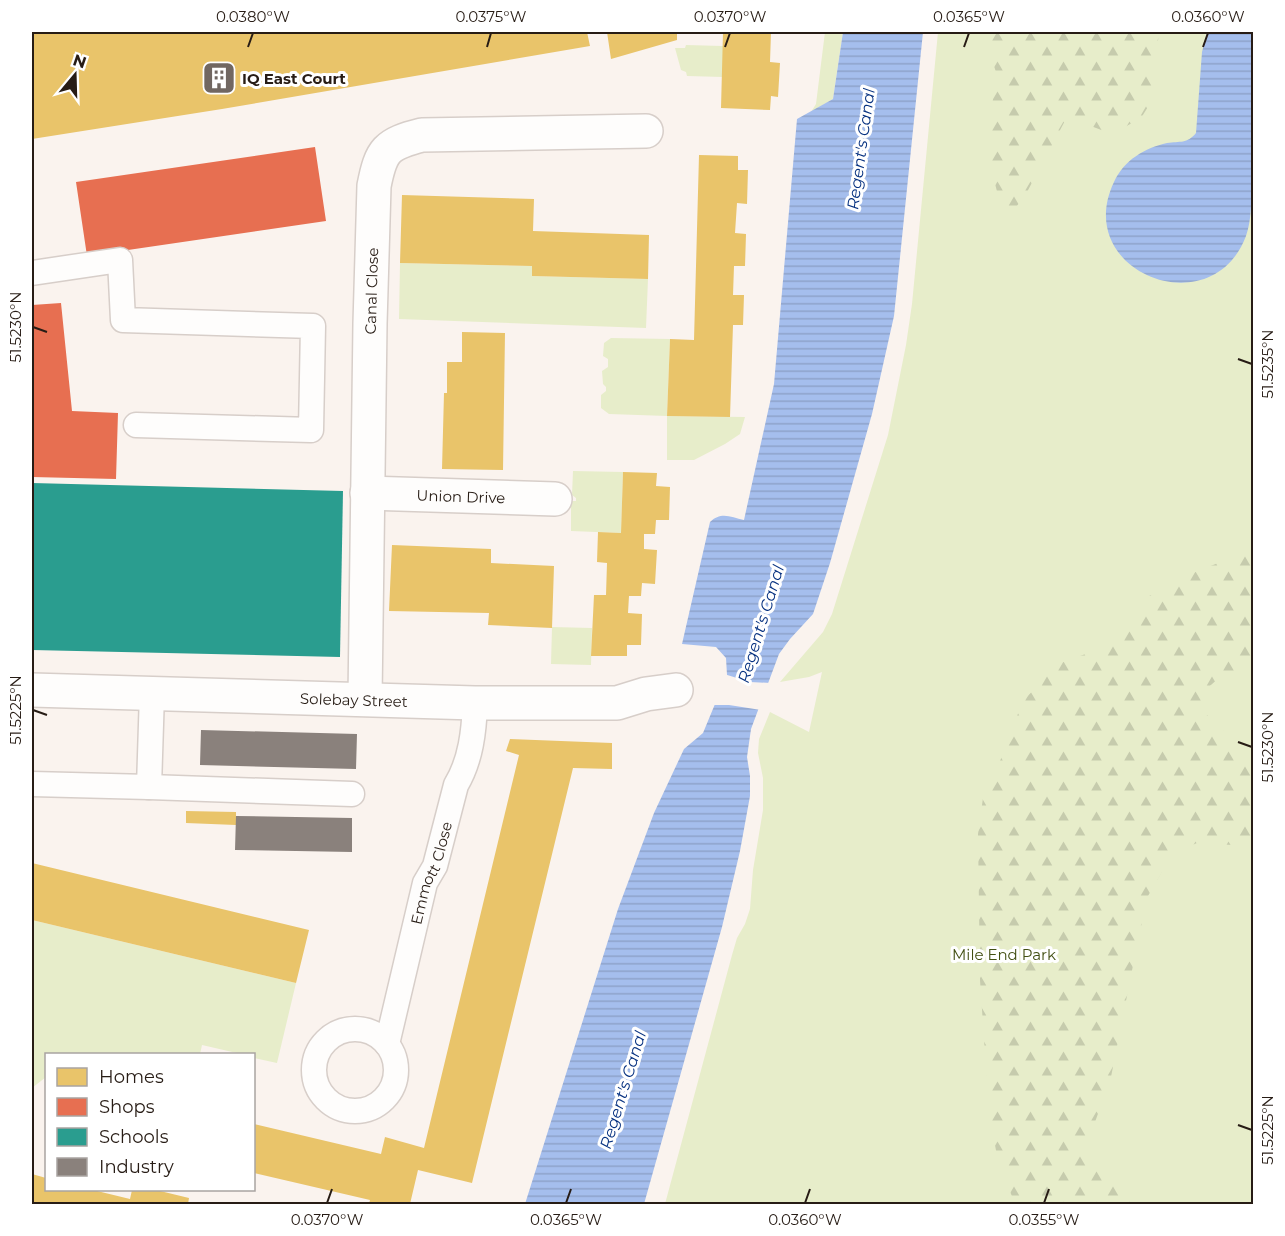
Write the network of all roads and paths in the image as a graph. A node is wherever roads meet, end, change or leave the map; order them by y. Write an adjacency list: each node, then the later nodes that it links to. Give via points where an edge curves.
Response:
1 (646, 131): 4 (street, Canal Close, via 422,135 402,140 386,150 374,186)
2 (32, 273): 3 (lane, via 120,260 123,320 313,326 311,430)
3 (136, 425)
4 (367, 493): 5 (street, Union Drive); 9 (street, Canal Close)
5 (555, 499)
6 (32, 690): 8 (street, Solebay Street)
7 (676, 690): 10 (street, Solebay Street, via 610,703)
8 (152, 693): 9 (street, Solebay Street); 12 (lane)
9 (365, 699): 10 (street, Solebay Street)
10 (475, 703): 14 (lane, Emmott Close, via 470,749 456,785 435,866 425,883)
11 (32, 784): 12 (lane)
12 (150, 787): 13 (lane)
13 (352, 794)
14 (387, 1044)

